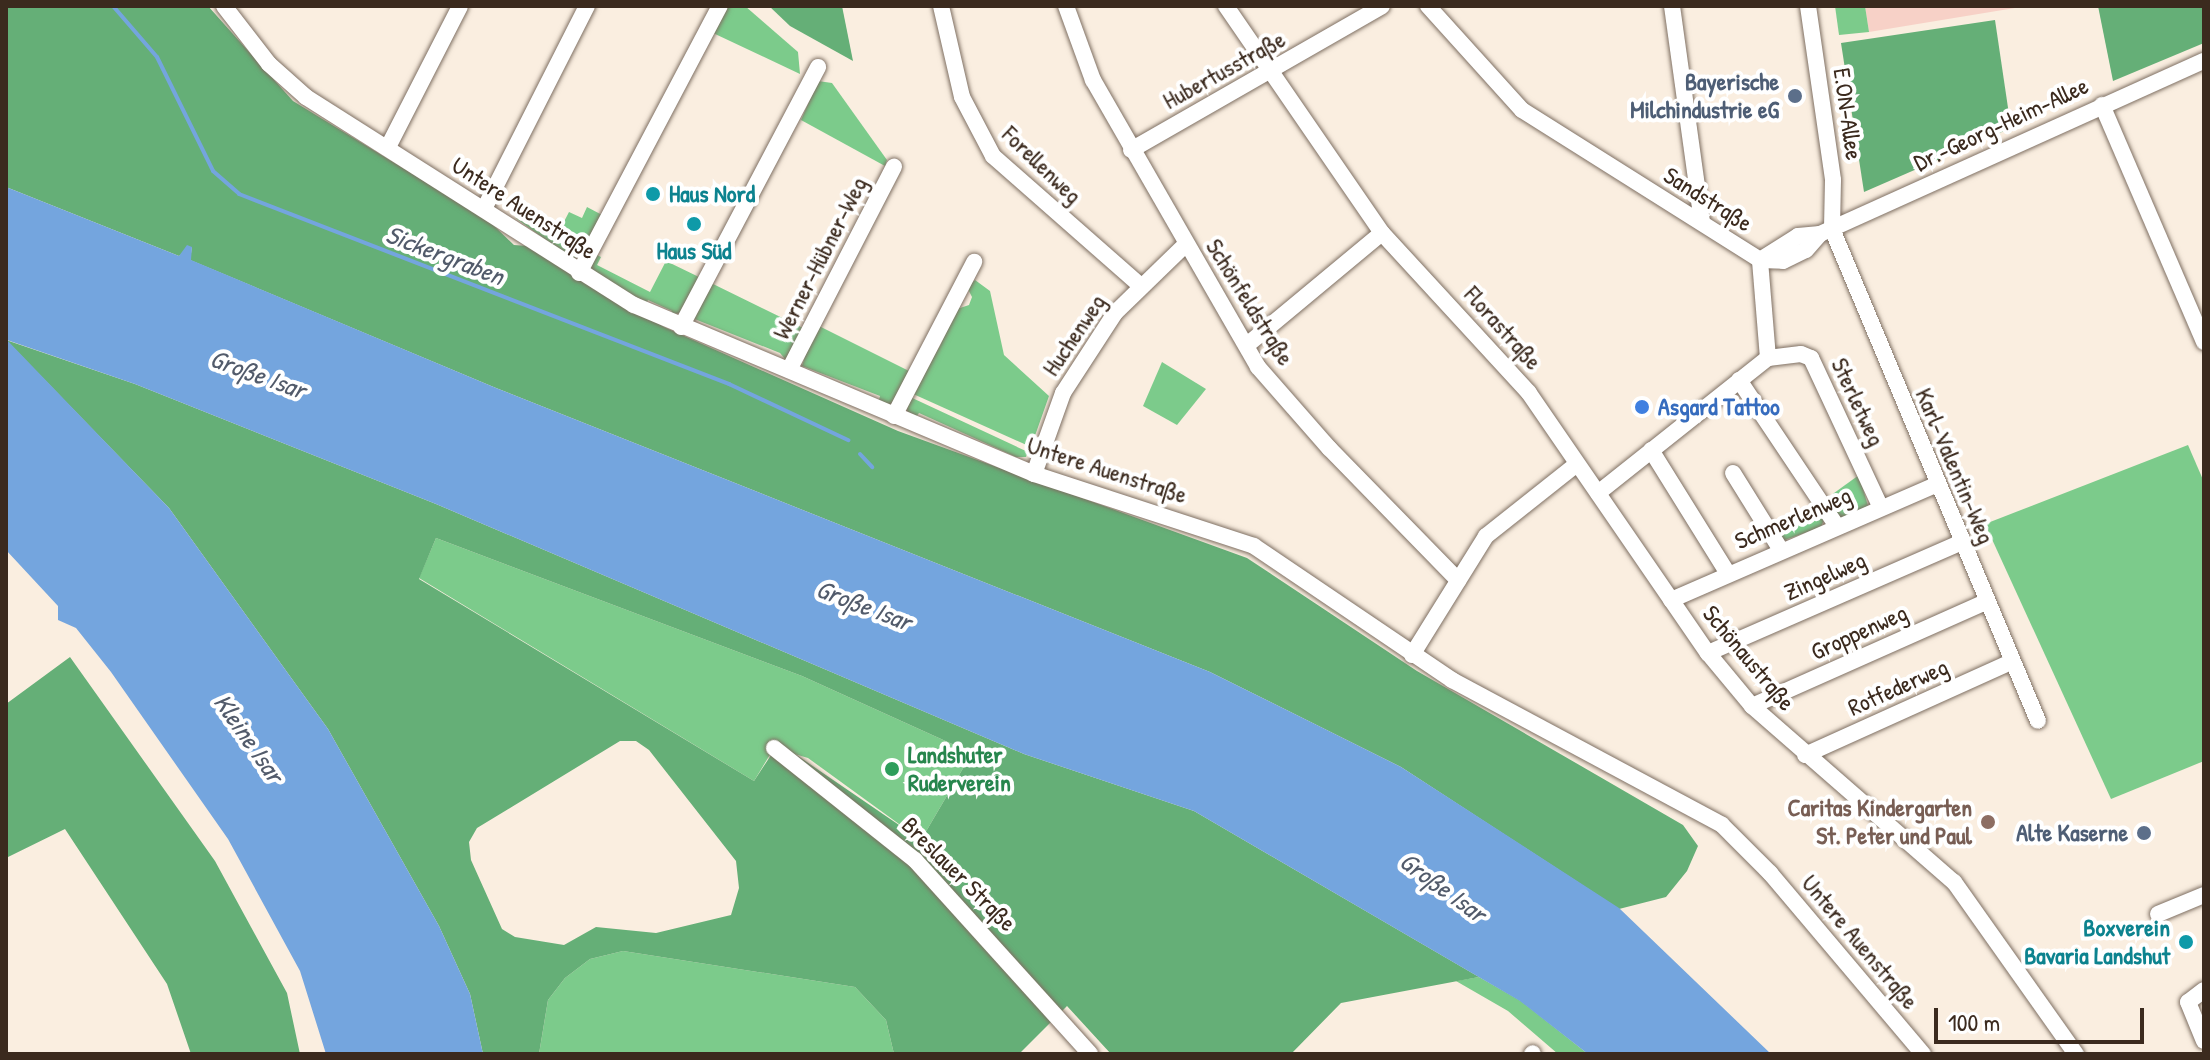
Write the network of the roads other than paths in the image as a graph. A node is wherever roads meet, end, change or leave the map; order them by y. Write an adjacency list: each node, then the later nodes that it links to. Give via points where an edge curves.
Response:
1 (224, 6): 16 (street, Untere Auenstraße, via 286,82)
2 (460, 6): 16 (street)
3 (587, 6): 19 (street)
4 (720, 6): 26 (street)
5 (941, 6): 27 (street, Forellenweg, via 970,119 993,156)
6 (1066, 6): 17 (street, Schönfeldstraße, via 1093,80)
7 (1226, 6): 14 (street, Florastraße)
8 (1382, 6): 14 (street, Hubertusstraße)
9 (1672, 6): 20 (street)
10 (1808, 6): 21 (street, E.ON-Allee, via 1833,180)
11 (1431, 7): 20 (street, Sandstraße, via 1522,110)
12 (2204, 61): 15 (street, Dr.-Georg-Heim-Allee)
13 (818, 67): 28 (street)
14 (1269, 73): 17 (street, Hubertusstraße); 22 (street, Florastraße)
15 (2102, 105): 21 (street, Dr.-Georg-Heim-Allee); 29 (street)
16 (388, 147): 19 (street, Untere Auenstraße)
17 (1131, 150): 23 (street, Schönfeldstraße)
18 (894, 167): 32 (street, Werner-Hübner-Weg)
19 (484, 209): 26 (street, Untere Auenstraße)
20 (1702, 222): 24 (street, Sandstraße)
21 (1826, 231): 24 (street, Dr.-Georg-Heim-Allee, via 1798,236); 39 (street, Karl-Valentin-Weg)
22 (1382, 233): 30 (street); 36 (street, Florastraße, via 1529,393)
23 (1186, 244): 27 (street, Huchenweg); 30 (street, Schönfeldstraße)
24 (1760, 260): 31 (street, Sandstraße)
25 (974, 262): 34 (street)
26 (579, 273): 28 (street, Untere Auenstraße)
27 (1140, 285): 38 (street, Huchenweg, via 1115,313 1063,393)
28 (681, 327): 32 (street, Untere Auenstraße)
29 (2204, 342)
30 (1247, 345): 46 (street, Schönfeldstraße, via 1258,367 1329,448)
31 (1768, 358): 33 (street); 41 (street, Sterletweg, via 1811,358)
32 (789, 370): 34 (street, Untere Auenstraße)
33 (1739, 380): 35 (street); 42 (street)
34 (894, 416): 38 (street, Untere Auenstraße)
35 (1651, 450): 40 (street); 45 (street)
36 (1577, 464): 40 (street, Schönaustraße); 46 (street, via 1486,536)
37 (1733, 473): 44 (street)
38 (1034, 474): 50 (street, Untere Auenstraße, via 1254,546)
39 (1936, 485): 41 (street, Schmerlenweg); 43 (street, Karl-Valentin-Weg)
40 (1598, 493): 47 (street, Schönaustraße)
41 (1880, 506): 42 (street, Schmerlenweg)
42 (1836, 525): 44 (street, Schmerlenweg)
43 (1960, 543): 48 (street, Karl-Valentin-Weg); 49 (street, Zingelweg)
44 (1781, 550): 45 (street, Schmerlenweg)
45 (1727, 572): 47 (street, Schmerlenweg)
46 (1458, 580): 50 (street)
47 (1671, 600): 49 (street, Schönaustraße)
48 (1986, 602): 51 (street, Karl-Valentin-Weg); 52 (street, Groppenweg)
49 (1708, 653): 52 (street, Schönaustraße)
50 (1412, 655): 61 (street, Untere Auenstraße, via 1722,825 1770,873)
51 (2011, 662): 53 (street, Karl-Valentin-Weg); 55 (street, Rotfederweg)
52 (1752, 706): 55 (street, Schönaustraße)
53 (2038, 721)
54 (774, 748): 60 (street, Breslauer Straße, via 915,860)
55 (1805, 755): 62 (street, Schönaustraße, via 1954,882)
56 (2204, 895): 57 (street)
57 (2158, 914)
58 (2204, 990): 59 (street, via 2188,1002)
59 (2204, 1041)
60 (1090, 1054)
61 (1923, 1054)
62 (2076, 1054)

